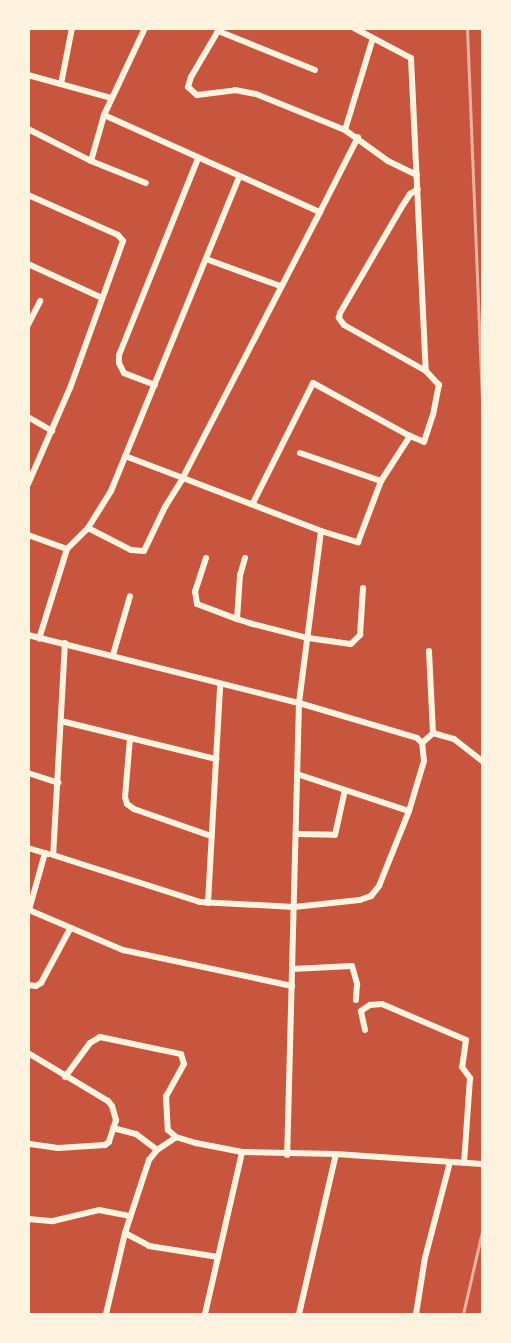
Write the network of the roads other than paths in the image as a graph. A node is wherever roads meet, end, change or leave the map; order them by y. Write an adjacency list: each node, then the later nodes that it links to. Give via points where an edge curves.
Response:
1 (72, 28): 8 (street)
2 (145, 28): 9 (street)
3 (354, 28): 5 (street)
4 (218, 30): 6 (street); 12 (street, via 191,76 189,91 197,94 243,90)
5 (373, 38): 12 (street); 16 (street, via 411,58)
6 (315, 70)
7 (28, 75): 8 (street)
8 (61, 84): 9 (street)
9 (111, 98): 10 (street)
10 (104, 115): 14 (street); 15 (street)
11 (28, 129): 15 (street)
12 (345, 130): 13 (street)
13 (358, 137): 16 (street, via 388,161); 21 (street)
14 (198, 158): 17 (street); 29 (street, via 119,355 124,373)
15 (91, 161): 18 (street)
16 (417, 175): 19 (street)
17 (239, 177): 21 (street); 22 (street)
18 (146, 183)
19 (418, 189): 28 (street); 28 (street, via 401,208 339,318 344,325)
20 (28, 195): 25 (street, via 121,238 122,249)
21 (320, 212): 24 (street)
22 (206, 259): 24 (street); 29 (street)
23 (28, 264): 25 (street)
24 (280, 286): 35 (street)
25 (102, 298): 31 (street)
26 (40, 301): 27 (street)
27 (28, 325)
28 (426, 371): 32 (street, via 439,384 434,416 424,442)
29 (155, 385): 34 (street)
30 (28, 417): 31 (street)
31 (52, 431): 37 (street)
32 (410, 436): 36 (street); 38 (street, via 313,383)
33 (300, 453): 36 (street)
34 (125, 456): 35 (street); 39 (street, via 111,491)
35 (183, 478): 38 (street); 39 (street, via 144,551 131,550)
36 (381, 481): 40 (street, via 358,542)
37 (28, 484)
38 (253, 503): 40 (street)
39 (88, 528): 42 (street)
40 (321, 531): 49 (street)
41 (28, 535): 42 (street)
42 (67, 549): 50 (street)
43 (206, 558): 47 (street, via 195,591 197,604)
44 (245, 558): 47 (street, via 238,585)
45 (363, 588): 49 (street, via 360,635 356,642 346,645)
46 (130, 596): 53 (street)
47 (237, 619): 49 (street)
48 (28, 635): 50 (street)
49 (308, 638): 55 (street)
50 (39, 639): 51 (street)
51 (65, 643): 53 (street); 56 (street)
52 (429, 651): 57 (street)
53 (113, 655): 54 (street)
54 (220, 685): 55 (street); 60 (street)
55 (299, 702): 59 (street, via 417,738); 63 (street)
56 (61, 721): 58 (street); 64 (street)
57 (432, 734): 59 (street); 61 (street, via 459,742)
58 (130, 738): 60 (street); 68 (street, via 127,804 134,810)
59 (422, 743): 66 (street, via 424,760)
60 (216, 759): 68 (street)
61 (483, 761)
62 (28, 773): 64 (street)
63 (297, 774): 65 (street); 67 (street)
64 (58, 783): 71 (street)
65 (345, 790): 66 (street); 67 (street, via 334,835)
66 (409, 811): 73 (street, via 379,886 371,896)
67 (296, 834): 73 (street)
68 (212, 836): 72 (street)
69 (28, 848): 70 (street)
70 (45, 853): 71 (street); 74 (street, via 28,910)
71 (53, 855): 72 (street)
72 (208, 903): 73 (street)
73 (294, 907): 75 (street)
74 (70, 929): 76 (street, via 41,983); 77 (street, via 123,950)
75 (292, 969): 77 (street); 78 (street, via 352,966)
76 (28, 985)
77 (292, 986): 88 (street)
78 (356, 1000)
79 (365, 1030): 90 (street, via 361,1011 382,1004 466,1040 462,1067 470,1078)
80 (28, 1053): 81 (street)
81 (65, 1077): 82 (street, via 108,1101 115,1113); 83 (street, via 90,1043 100,1037 181,1054 184,1064 165,1102 168,1130)
82 (114, 1128): 84 (street, via 105,1145 58,1148); 85 (street, via 136,1134)
83 (176, 1137): 85 (street); 86 (street)
84 (28, 1144)
85 (157, 1150): 92 (street, via 149,1160)
86 (242, 1152): 88 (street); 95 (street)
87 (336, 1154): 88 (street); 89 (street); 98 (street)
88 (287, 1155)
89 (450, 1162): 90 (street); 99 (street, via 425,1258)
90 (464, 1163): 91 (street)
91 (483, 1164)
92 (130, 1216): 93 (street, via 93,1210 53,1221); 94 (street)
93 (28, 1219)
94 (125, 1233): 95 (street, via 140,1243); 96 (street)
95 (219, 1257): 97 (street)
96 (106, 1314)
97 (205, 1314)
98 (299, 1314)
99 (416, 1314)

